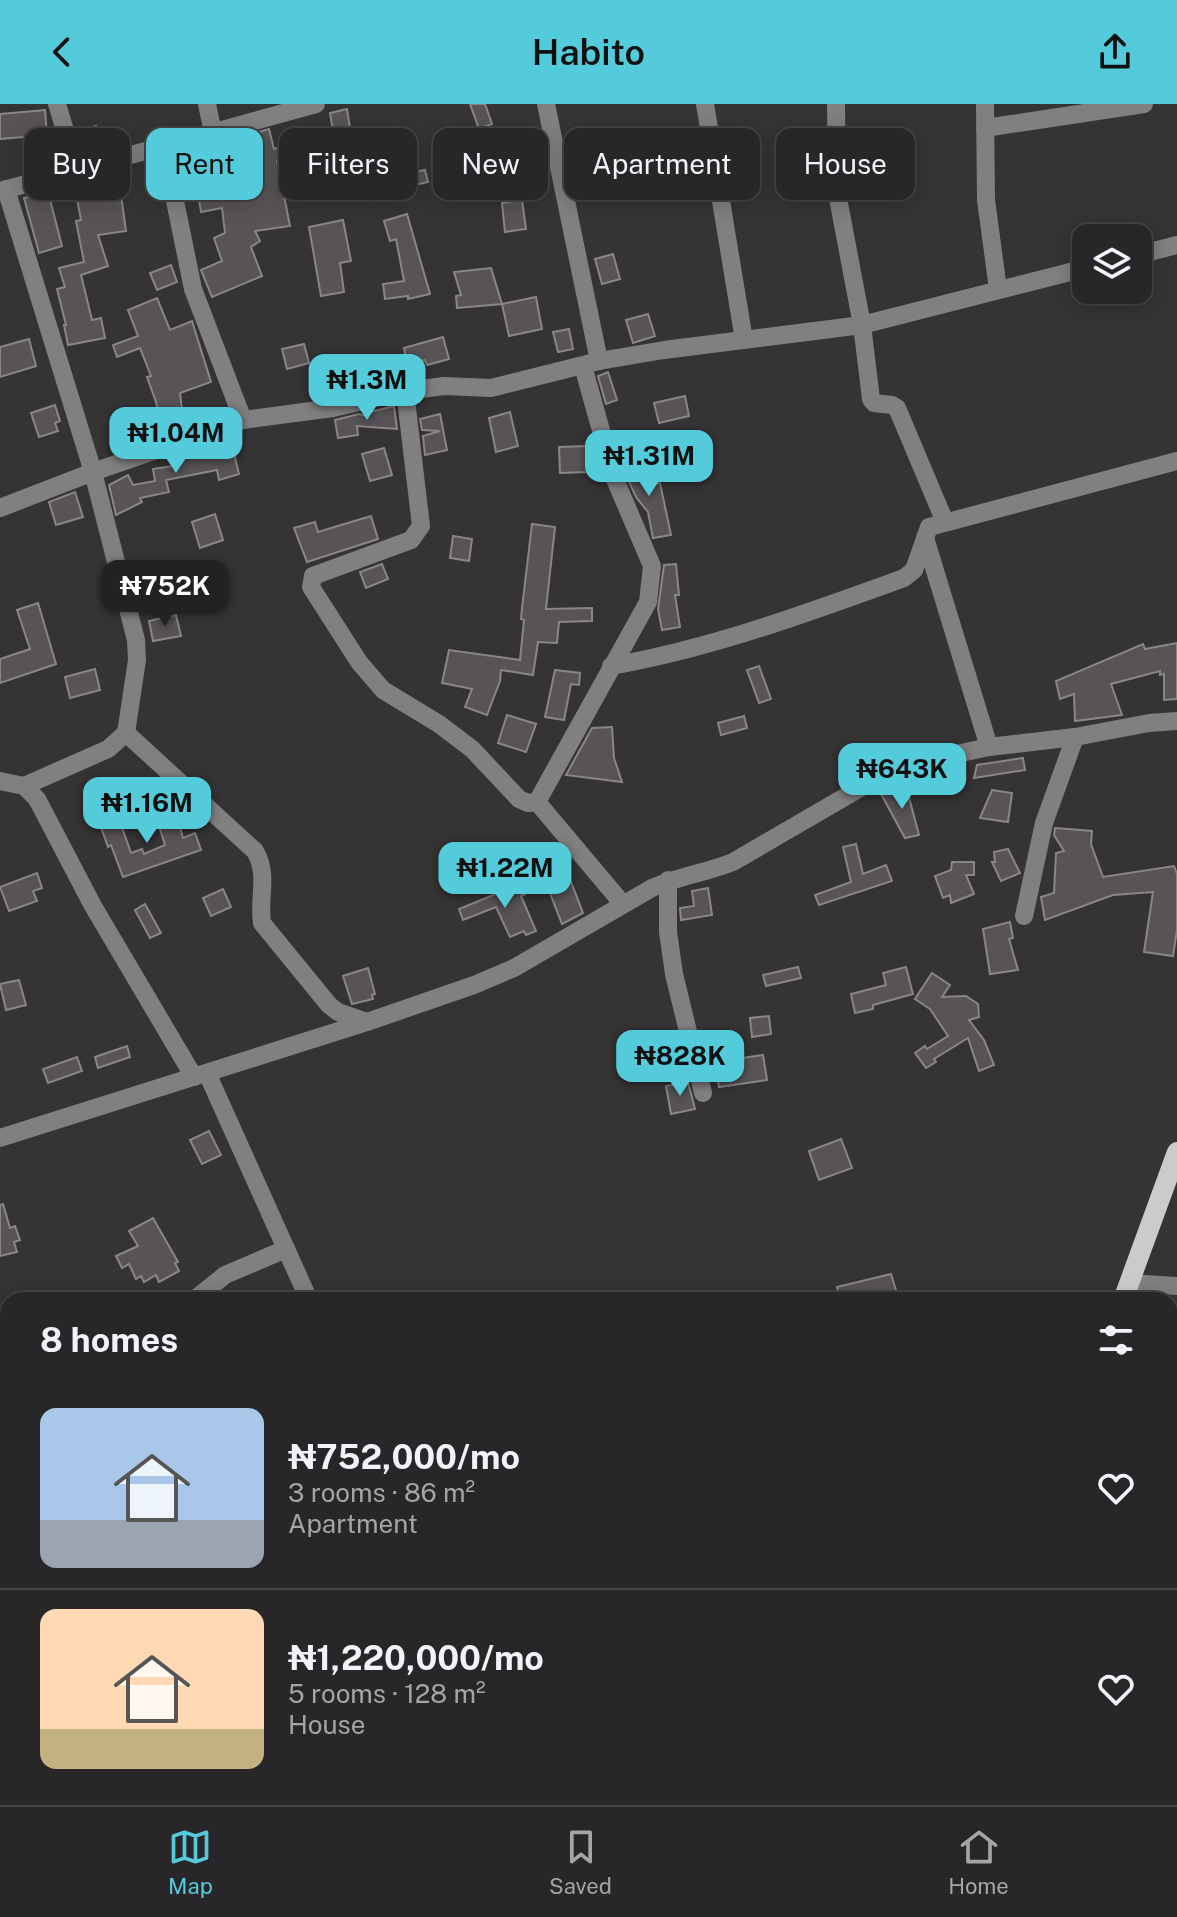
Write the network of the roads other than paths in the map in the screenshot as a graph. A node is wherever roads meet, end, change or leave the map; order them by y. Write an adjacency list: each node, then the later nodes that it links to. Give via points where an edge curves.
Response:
1 (57, 104): 9 (street)
2 (207, 104): 10 (street)
3 (316, 104): 11 (street)
4 (546, 104): 22 (street)
5 (705, 104): 21 (street)
6 (836, 104): 20 (street, via 837,193)
7 (985, 104): 12 (street)
8 (1144, 104): 12 (street)
9 (64, 128)
10 (212, 128)
11 (231, 128)
12 (985, 128): 19 (street, via 986,200)
13 (24, 184): 14 (street)
14 (3, 190): 26 (street)
15 (175, 200): 24 (street, via 193,289)
16 (1177, 245): 17 (street)
17 (1152, 251)
18 (1072, 271): 19 (street)
19 (998, 289): 20 (street)
20 (862, 325): 21 (street); 28 (street, via 871,399 897,408)
21 (744, 340): 22 (street)
22 (591, 364): 23 (street, via 491,388); 30 (street, via 614,477 652,566 648,602)
23 (405, 391): 24 (street, via 333,408); 37 (street, via 421,526 411,540 313,576 311,587 383,690 472,749 519,799)
24 (243, 420): 26 (street)
25 (1177, 461): 28 (street)
26 (93, 472): 27 (street); 32 (street, via 136,640)
27 (0, 508)
28 (945, 522): 29 (street, via 929,527)
29 (925, 538): 30 (street, via 914,570 904,578 717,643); 34 (street)
30 (611, 666): 37 (street)
31 (1177, 721): 33 (street)
32 (126, 733): 36 (street, via 108,749); 41 (street, via 255,851 263,876 262,923 329,1005)
33 (1075, 737): 34 (street); 40 (street, via 1044,823)
34 (989, 747): 38 (street, via 874,780 733,862)
35 (0, 781): 36 (street)
36 (24, 786): 42 (street, via 37,799 93,906)
37 (537, 802): 39 (street)
38 (668, 880): 39 (street); 43 (street, via 674,974)
39 (622, 903): 41 (street, via 514,968)
40 (1024, 916)
41 (367, 1022): 42 (street)
42 (201, 1075): 44 (street); 46 (street)
43 (703, 1093)
44 (0, 1138)
45 (1177, 1152): 50 (main road)
46 (286, 1249): 48 (street, via 225,1275); 49 (street)
47 (1177, 1286): 50 (street)
48 (204, 1292)
49 (305, 1292)
50 (1126, 1292)

